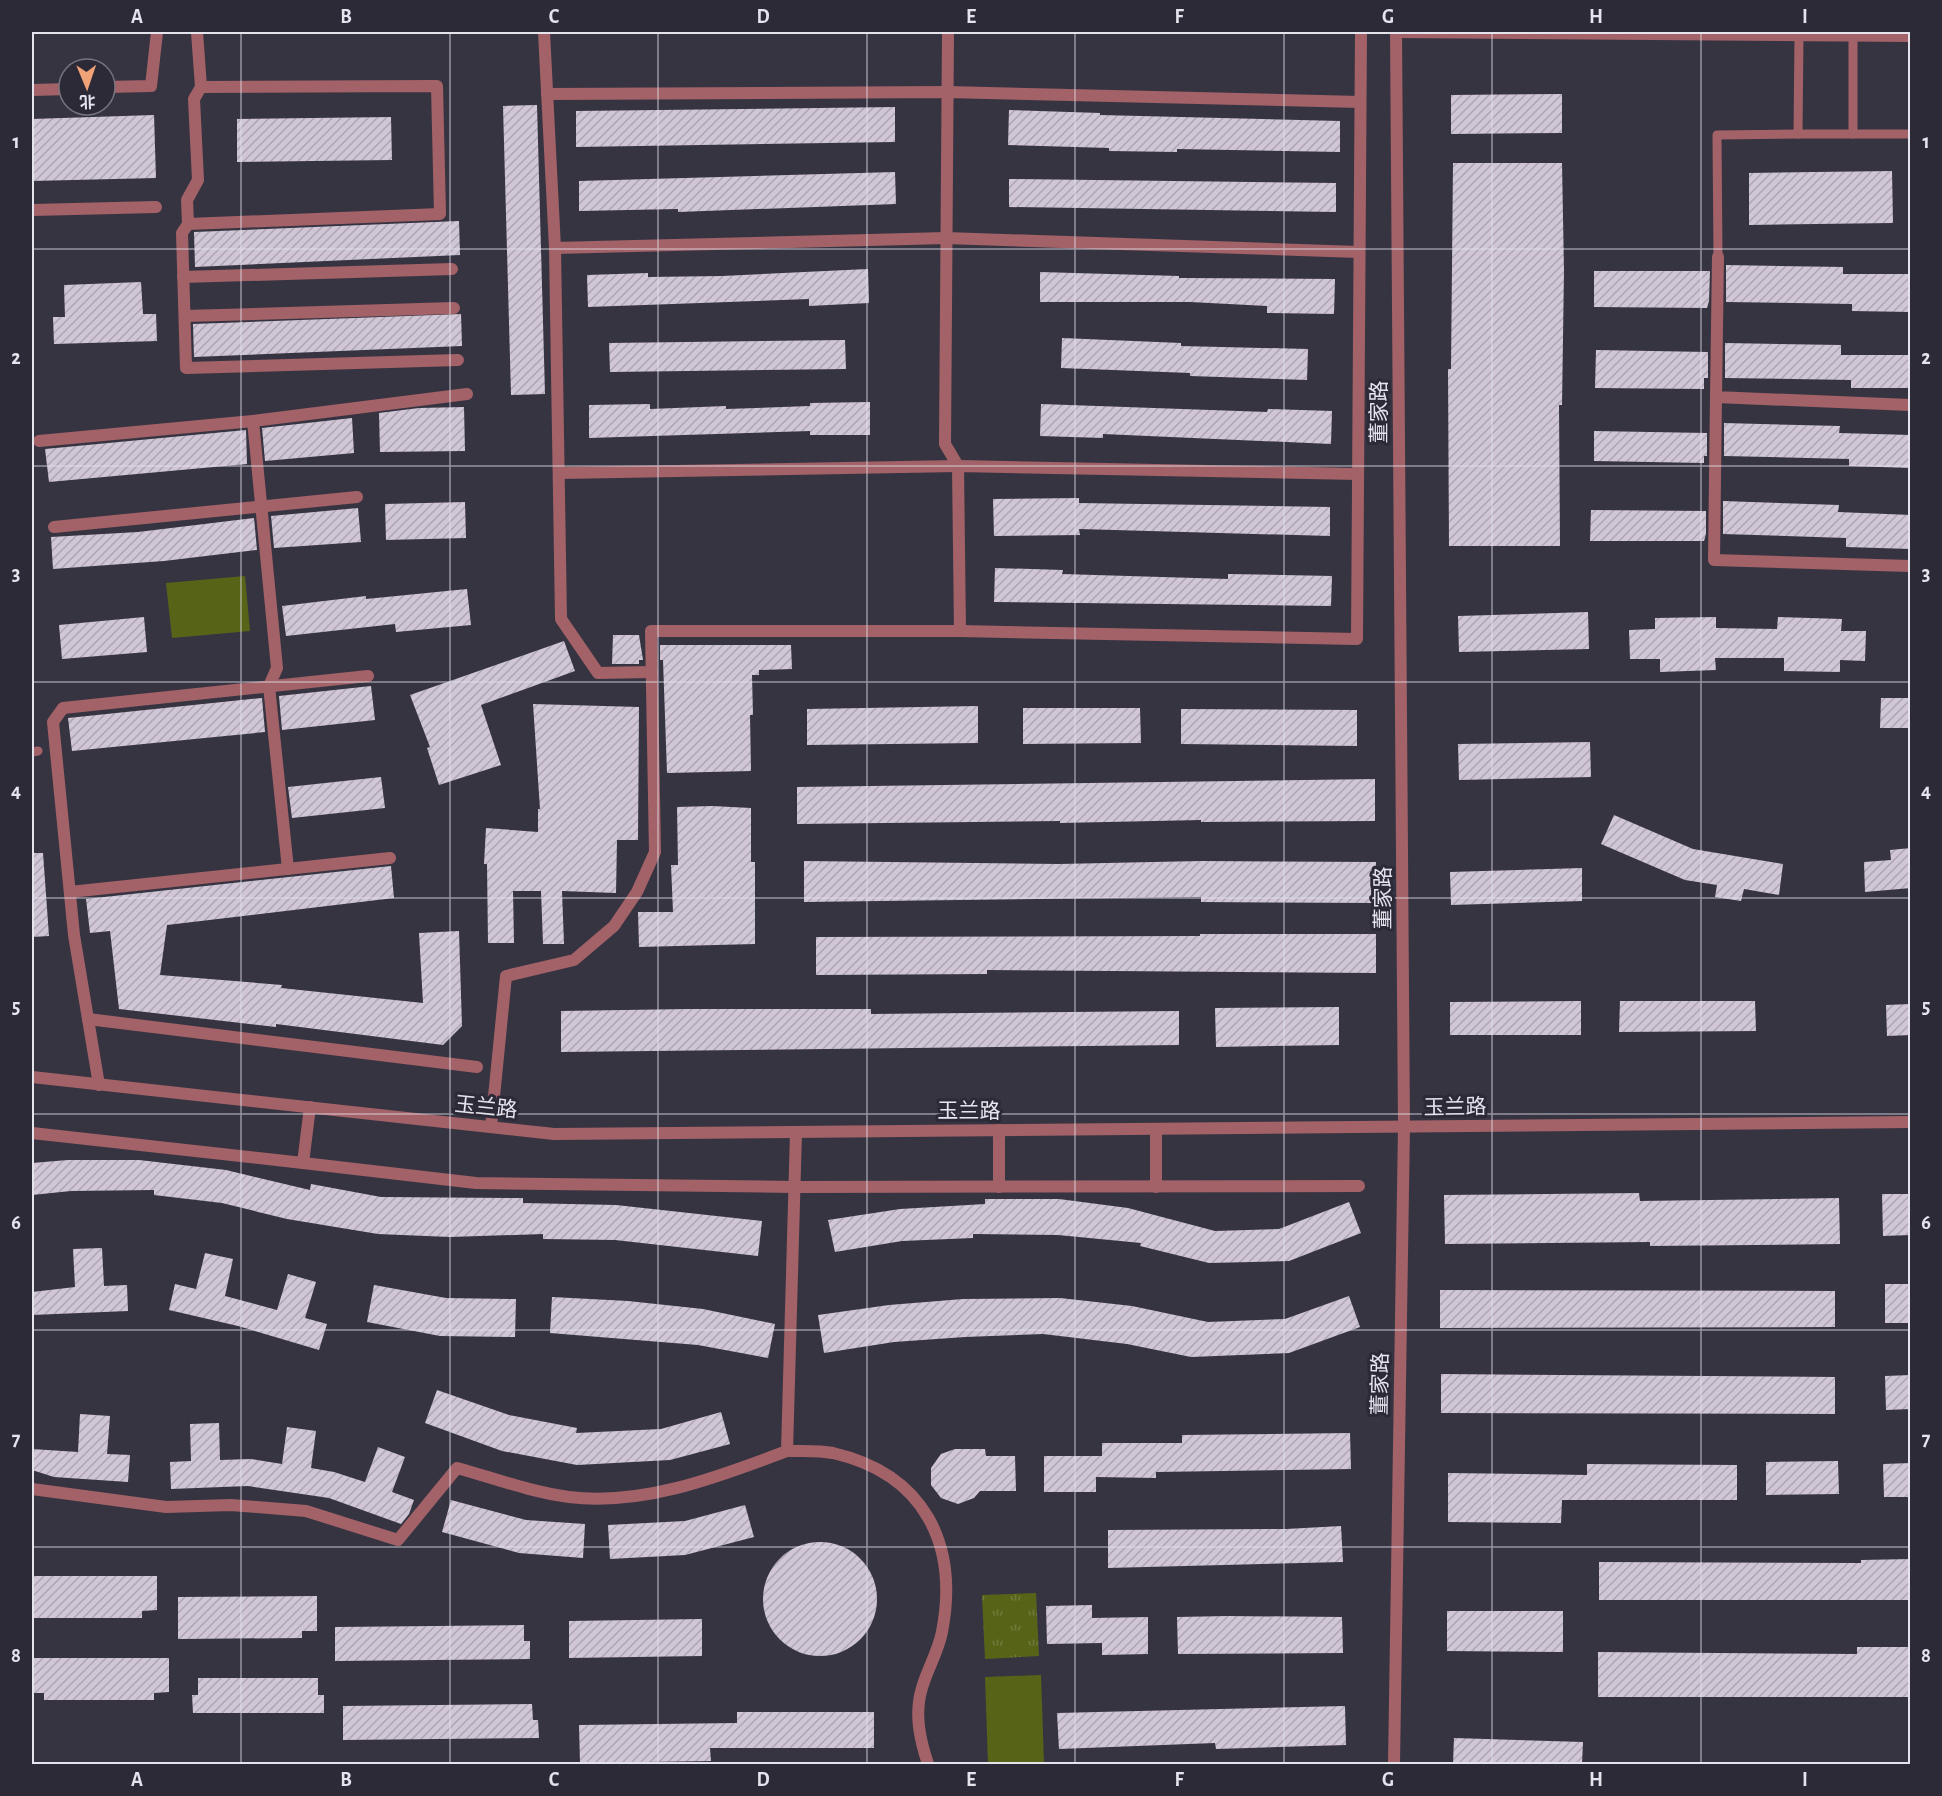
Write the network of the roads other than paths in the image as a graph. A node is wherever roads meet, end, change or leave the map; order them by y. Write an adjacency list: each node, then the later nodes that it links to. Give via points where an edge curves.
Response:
1 (157, 32): 11 (street, via 151,86)
2 (197, 32): 12 (street)
3 (544, 32): 16 (street)
4 (948, 32): 15 (street)
5 (1361, 32): 17 (street)
6 (1397, 32): 7 (street); 59 (street, 董家路)
7 (1594, 32): 8 (street)
8 (1799, 35): 9 (street); 18 (lane)
9 (1853, 36): 10 (street); 20 (lane)
10 (1911, 36)
11 (117, 87)
12 (201, 87): 23 (street, via 194,99 198,180 187,200); 23 (street, via 437,86 440,214)
13 (57, 89): 14 (street)
14 (32, 90)
15 (947, 92): 16 (street); 17 (street); 24 (street)
16 (547, 94): 25 (street)
17 (1360, 102): 26 (street)
18 (1798, 134): 20 (lane); 27 (lane, via 1717,135)
19 (1911, 134): 20 (lane)
20 (1853, 135)
21 (156, 207): 22 (street)
22 (32, 210)
23 (188, 224): 29 (street, via 182,233)
24 (946, 238): 25 (street); 26 (street); 38 (street, via 945,444)
25 (555, 248): 39 (street)
26 (1359, 252): 40 (street)
27 (1718, 257): 34 (street)
28 (452, 269): 29 (street)
29 (183, 277): 31 (street)
30 (454, 308): 31 (street)
31 (185, 316): 32 (street, via 186,368)
32 (458, 360)
33 (467, 394): 36 (street)
34 (1716, 398): 35 (street); 44 (street, via 1714,560)
35 (1911, 405)
36 (253, 421): 37 (street); 42 (street)
37 (39, 441)
38 (958, 466): 39 (street); 40 (street); 45 (street)
39 (559, 473): 46 (street, via 561,619 598,673)
40 (1358, 474): 45 (street, via 1357,639)
41 (357, 497): 42 (street)
42 (261, 506): 43 (street); 48 (street, via 277,668)
43 (54, 527)
44 (1911, 566)
45 (960, 631): 46 (street, via 651,631)
46 (652, 672): 58 (street, via 655,852 637,892 614,926 574,960 506,976)
47 (368, 676): 48 (street)
48 (269, 687): 50 (street); 51 (street, via 63,708 53,722)
49 (390, 858): 50 (street)
50 (288, 869): 51 (street)
51 (70, 892): 52 (street)
52 (88, 1019): 53 (street); 55 (street)
53 (477, 1067)
54 (32, 1077): 55 (street, 玉兰路)
55 (99, 1084): 56 (street, 玉兰路)
56 (310, 1107): 58 (street, 玉兰路); 64 (street)
57 (1911, 1122): 59 (street, 玉兰路)
58 (491, 1127): 62 (street, 玉兰路, via 554,1134)
59 (1404, 1127): 60 (street, 玉兰路); 72 (street, 董家路)
60 (1156, 1129): 61 (street, 玉兰路); 65 (street)
61 (999, 1130): 62 (street, 玉兰路); 68 (street)
62 (796, 1132): 67 (street)
63 (32, 1133): 64 (street)
64 (303, 1163): 67 (street, via 476,1184)
65 (1156, 1186): 66 (street); 68 (street)
66 (1359, 1186)
67 (794, 1187): 68 (street); 69 (street)
68 (999, 1187)
69 (787, 1451): 70 (street, via 689,1486 626,1497 569,1497 457,1468 398,1540 306,1511 166,1507); 71 (street, via 831,1453 875,1468 908,1491 932,1523 945,1560 947,1594 942,1635 921,1690 918,1724)
70 (32, 1489)
71 (928, 1764)
72 (1394, 1764)

